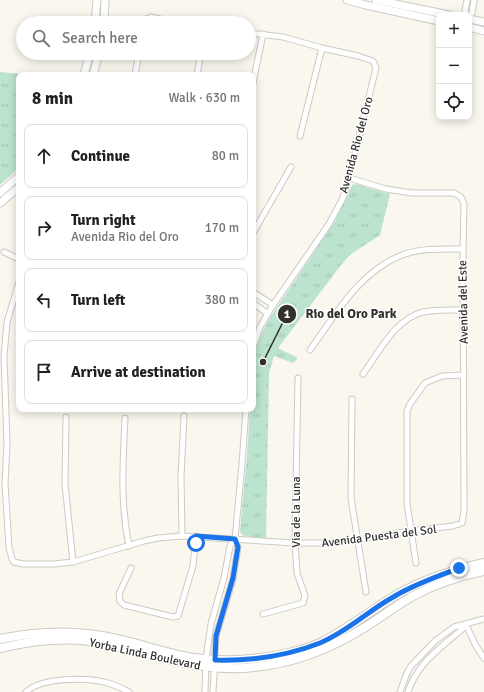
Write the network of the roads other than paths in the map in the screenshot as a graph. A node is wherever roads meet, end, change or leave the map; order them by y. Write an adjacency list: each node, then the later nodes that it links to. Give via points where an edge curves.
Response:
1 (97, 0): 10 (main road)
2 (105, 0): 11 (main road)
3 (347, 0): 13 (main road)
4 (376, 0): 7 (main road)
5 (467, 0): 8 (street)
6 (474, 0): 9 (street)
7 (436, 12)
8 (465, 12)
9 (472, 13)
10 (96, 16)
11 (104, 16)
12 (472, 18): 14 (main road)
13 (436, 20)
14 (484, 22)
15 (472, 28): 16 (main road)
16 (484, 31)
17 (256, 34): 18 (street)
18 (262, 34): 19 (street); 28 (street)
19 (322, 48): 29 (street); 31 (street, Avenida Rio del Oro, via 370,59 375,63 375,73)
20 (88, 60): 24 (main road)
21 (97, 60): 25 (main road)
22 (138, 60): 26 (street)
23 (200, 60): 27 (street)
24 (85, 72)
25 (94, 72)
26 (136, 72)
27 (198, 72)
28 (255, 72)
29 (300, 136)
30 (291, 166): 36 (street)
31 (349, 178): 37 (street, Avenida del Este, via 386,189 412,193 454,193 462,197); 43 (street, Avenida Rio del Oro, via 343,198 329,224)
32 (16, 179): 34 (main road)
33 (16, 190): 35 (main road)
34 (0, 193)
35 (0, 203)
36 (256, 228)
37 (463, 249): 44 (street, Avenida del Este); 47 (street, via 429,250 403,255 383,264 354,290)
38 (4, 252): 39 (street)
39 (16, 258)
40 (16, 292): 64 (street, Avenida Puesta del Sol, via 7,322 4,356 7,429 5,483 12,559 23,564)
41 (256, 294): 43 (street)
42 (256, 305): 45 (street)
43 (273, 305): 45 (street, Avenida Rio del Oro)
44 (464, 310): 48 (street, via 434,310 407,320 390,336); 49 (street, Avenida del Este)
45 (268, 314): 46 (street, Avenida Rio del Oro)
46 (256, 338)
47 (310, 350)
48 (363, 374)
49 (464, 375): 56 (street, Avenida del Este); 57 (street, via 442,376 425,383 407,411 407,504)
50 (298, 378): 62 (street, Via de la Luna)
51 (352, 399): 61 (street, via 351,498)
52 (246, 412): 60 (street)
53 (184, 416): 58 (street)
54 (66, 417): 64 (street, via 65,484)
55 (125, 418): 63 (street, via 122,509)
56 (462, 523): 57 (street, Avenida Puesta del Sol)
57 (410, 531): 61 (street, Avenida Puesta del Sol); 65 (street)
58 (182, 536): 59 (street, Avenida Puesta del Sol); 63 (street, Avenida Puesta del Sol, via 158,538)
59 (196, 536): 60 (street, Avenida Puesta del Sol); 67 (street, via 193,566 178,616 173,617 120,601 119,594)
60 (235, 539): 62 (street, Avenida Puesta del Sol); 77 (street, via 230,546 211,624); 77 (street, via 238,547 233,578)
61 (357, 540): 62 (street, Avenida Puesta del Sol); 69 (street)
62 (296, 543): 70 (street, Via de la Luna, via 297,572 305,596 303,603)
63 (129, 546): 64 (street, Avenida Puesta del Sol)
64 (73, 562)
65 (416, 563)
66 (484, 563): 77 (main road, Yorba Linda Boulevard, via 459,568 394,596 348,628 320,643 262,658)
67 (131, 568)
68 (484, 571): 77 (main road, Yorba Linda Boulevard, via 438,584 412,596 338,643 297,660 253,668)
69 (366, 592)
70 (263, 614)
71 (484, 619): 72 (street)
72 (466, 625): 76 (street); 82 (street, via 454,627 426,650 407,673); 83 (street, via 423,664)
73 (48, 636): 74 (main road, Yorba Linda Boulevard); 75 (main road, Yorba Linda Boulevard); 77 (main road, Yorba Linda Boulevard, via 71,632 102,636)
74 (0, 639)
75 (0, 648)
76 (484, 658)
77 (210, 663): 80 (street); 81 (street)
78 (26, 692): 79 (street, via 31,687 47,682 89,680 108,683)
79 (129, 692)
80 (205, 692)
81 (213, 692)
82 (400, 692)
83 (408, 692)

